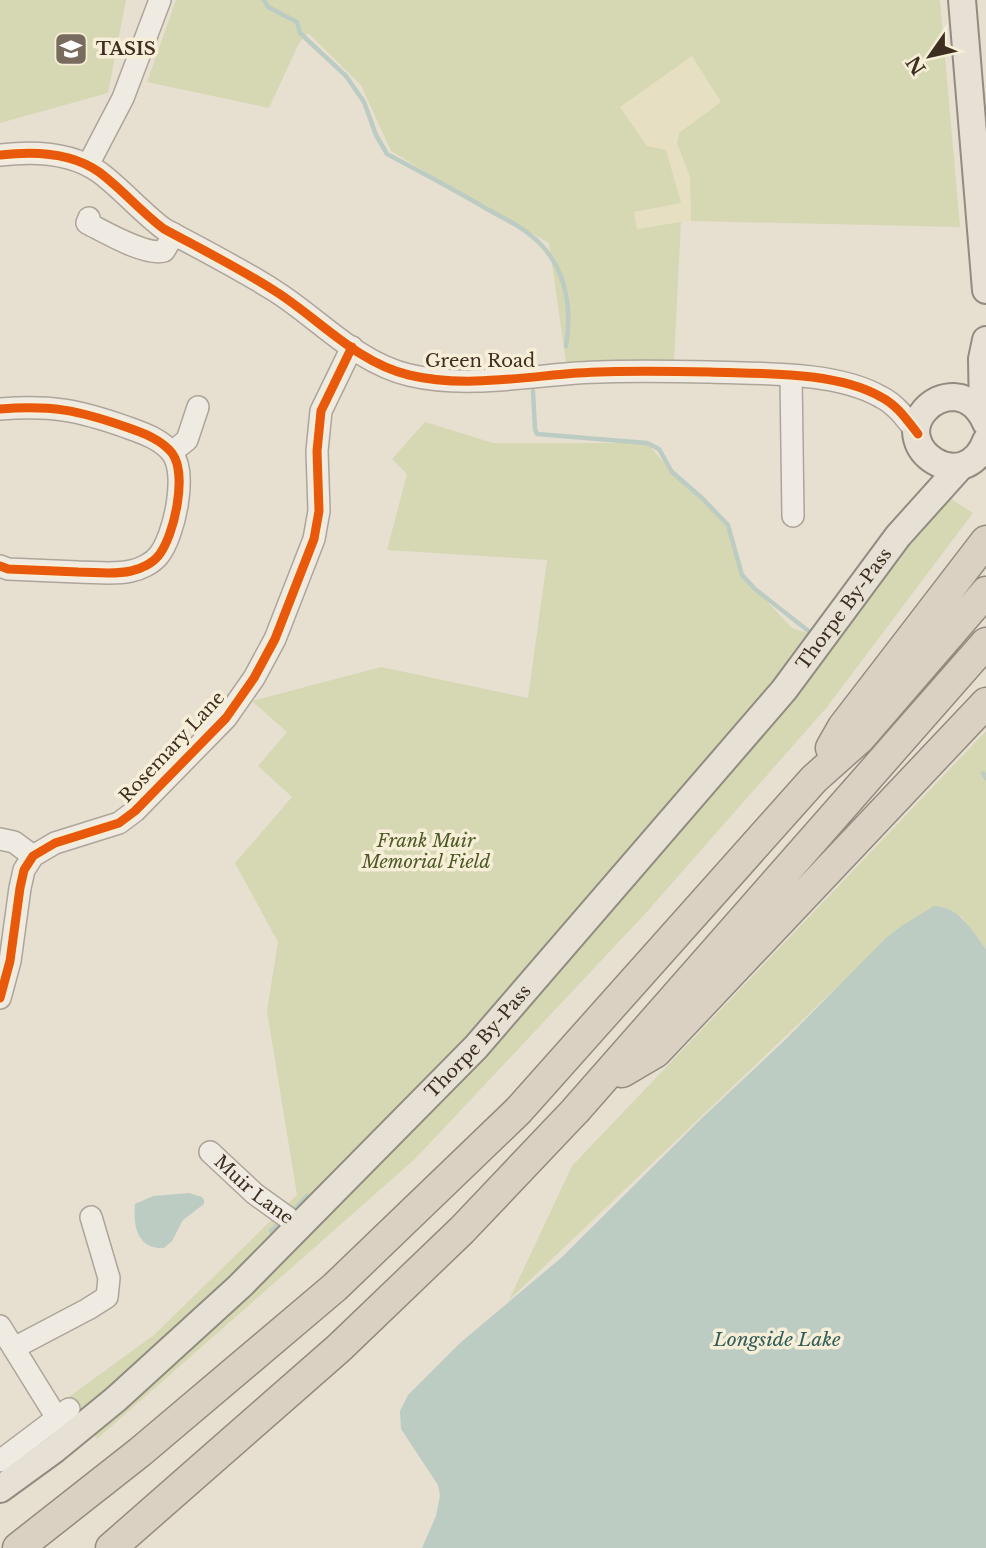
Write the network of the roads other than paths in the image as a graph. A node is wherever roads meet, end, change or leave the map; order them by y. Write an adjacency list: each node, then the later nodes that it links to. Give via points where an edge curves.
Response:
1 (160, 0): 4 (street, via 124,98)
2 (962, 0): 7 (main road)
3 (0, 155): 4 (street, via 45,154)
4 (88, 165): 6 (street, Green Road, via 147,217)
5 (89, 218): 6 (street, via 87,223 157,253 164,251)
6 (174, 234): 8 (street, Green Road, via 276,291)
7 (986, 290)
8 (352, 346): 10 (street, Green Road, via 389,369 435,379 653,371); 28 (street, Rosemary Lane, via 321,411 314,539 275,639 254,678 226,719 120,823 55,842)
9 (984, 349): 11 (main road, via 960,388); 15 (main road)
10 (791, 376): 12 (street, Green Road, via 854,386); 19 (street)
11 (939, 402): 12 (street, Green Road); 15 (main road, via 958,397 971,402); 16 (main road, Thorpe By-Pass, via 922,413 917,426)
12 (893, 404): 16 (street, Green Road)
13 (198, 407): 17 (street, via 187,440)
14 (0, 409): 17 (street, via 76,411 156,439)
15 (984, 419)
16 (923, 446): 18 (main road, via 933,462 946,467); 20 (main road, Thorpe By-Pass, via 927,475)
17 (172, 452): 22 (street, via 179,470 176,514 166,545 154,561 132,571 106,573)
18 (976, 459): 20 (main road, Thorpe By-Pass)
19 (793, 516)
20 (898, 536): 33 (main road, Thorpe By-Pass, via 784,690 589,919 476,1047)
21 (986, 541): 26 (highway, via 844,727)
22 (0, 566)
23 (986, 592): 26 (highway, via 860,738)
24 (986, 643): 30 (highway)
25 (986, 703): 30 (highway, via 656,1052)
26 (814, 779): 38 (highway, via 518,1111 335,1287)
27 (0, 839): 28 (street, via 14,842)
28 (33, 856): 29 (street, via 24,870)
29 (0, 998)
30 (597, 1086): 39 (highway, via 462,1230 339,1348)
31 (211, 1152): 33 (street, Muir Lane)
32 (91, 1217): 35 (street, via 109,1278 107,1297)
33 (298, 1228): 37 (main road, Thorpe By-Pass, via 116,1399)
34 (0, 1326): 35 (street)
35 (14, 1348): 36 (street, via 63,1414)
36 (0, 1461)
37 (0, 1489)
38 (18, 1548)
39 (111, 1548)

